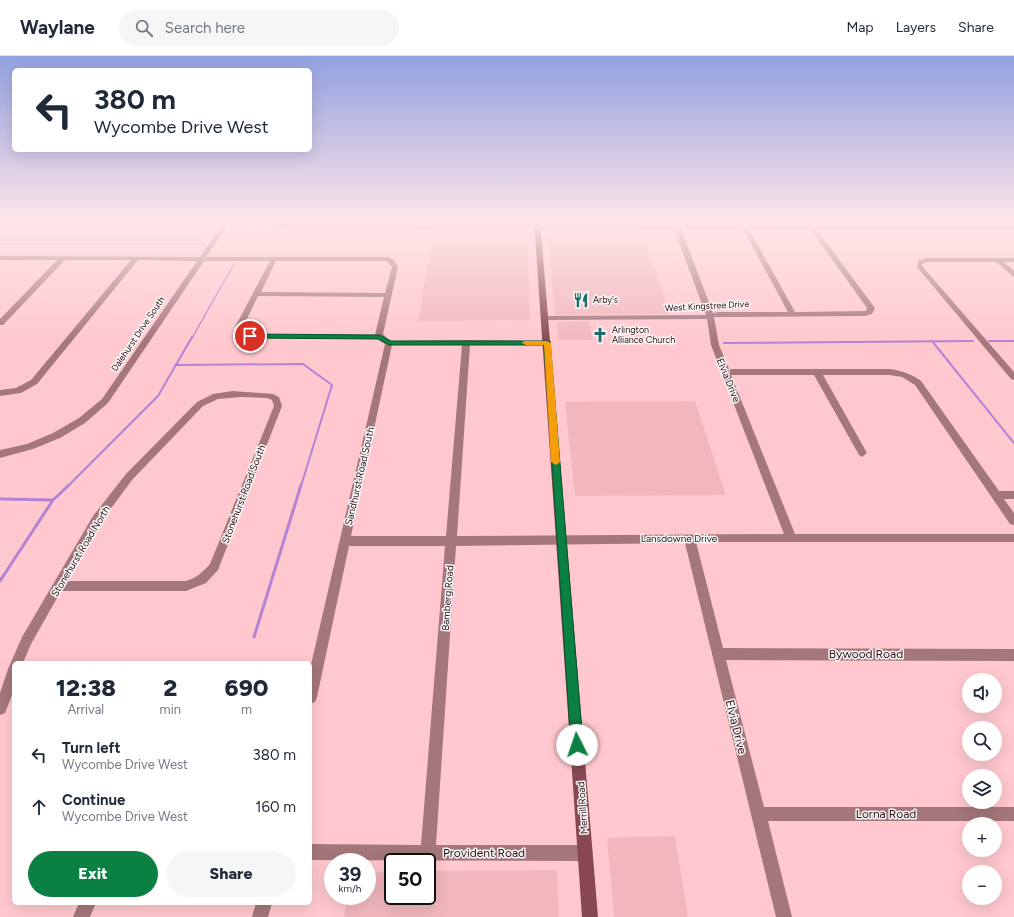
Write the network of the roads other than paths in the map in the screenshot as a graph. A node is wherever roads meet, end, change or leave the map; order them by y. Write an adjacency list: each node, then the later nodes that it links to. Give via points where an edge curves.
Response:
1 (60, 261): 18 (street)
2 (133, 261): 26 (street, via 34,382 18,391)
3 (200, 261): 29 (street, Dalehurst Drive South, via 105,401 70,429 34,446)
4 (273, 261): 13 (street)
5 (392, 261): 14 (street, via 395,267)
6 (541, 261): 17 (main road, Merrill Road)
7 (689, 261): 16 (street, Elvia Drive)
8 (764, 261): 15 (street)
9 (837, 261): 15 (street, West Kingstree Drive, via 871,308 869,312)
10 (924, 261): 25 (street, via 919,264 920,268)
11 (999, 261): 12 (street)
12 (1014, 275)
13 (256, 294): 14 (street); 19 (street, via 239,327 241,333 250,336)
14 (388, 295): 19 (street)
15 (793, 314): 16 (street, West Kingstree Drive)
16 (710, 316): 17 (street, West Kingstree Drive); 23 (street, Elvia Drive, via 716,345)
17 (546, 318): 22 (main road, Merrill Road)
18 (0, 323)
19 (380, 337): 21 (street)
20 (466, 342): 21 (street); 22 (street); 38 (street, Bamberg Road)
21 (389, 343): 37 (street, Sandhurst Road South)
22 (547, 343): 36 (main road, Merrill Road)
23 (727, 372): 24 (street); 34 (street, Elvia Drive)
24 (817, 372): 28 (street); 30 (street, via 890,372 908,376 918,383)
25 (1013, 375)
26 (0, 393)
27 (208, 398): 39 (street, Stonehurst Road North, via 129,477 97,519); 39 (street, Stonehurst Road South, via 223,394 260,394 274,397 278,406 214,568 208,576 186,586)
28 (862, 453)
29 (0, 454)
30 (995, 495): 31 (street); 32 (street)
31 (1014, 495)
32 (1014, 521)
33 (688, 538): 34 (street, Lansdowne Drive); 36 (street, Lansdowne Drive); 40 (street, Elvia Drive)
34 (791, 538): 35 (street, Lansdowne Drive)
35 (1014, 538)
36 (562, 540): 38 (street, Lansdowne Drive); 51 (main road, Merrill Road)
37 (344, 541): 38 (street, Lansdowne Drive); 44 (street, Sandhurst Road South)
38 (451, 541): 49 (street, Bamberg Road)
39 (58, 586): 42 (street, Stonehurst Road North)
40 (718, 654): 41 (street, Bywood Road); 46 (street, Elvia Drive)
41 (1014, 655)
42 (18, 661)
43 (12, 678): 45 (street)
44 (312, 688)
45 (6, 703)
46 (758, 814): 47 (street, Lorna Road); 57 (street, Elvia Drive)
47 (1014, 814)
48 (312, 852): 49 (street, Provident Road)
49 (428, 853)
50 (436, 853): 51 (street, Provident Road)
51 (585, 854): 56 (main road, Merrill Road)
52 (87, 905): 54 (street)
53 (263, 905): 55 (street)
54 (81, 917)
55 (260, 917)
56 (590, 917)
57 (784, 917)

